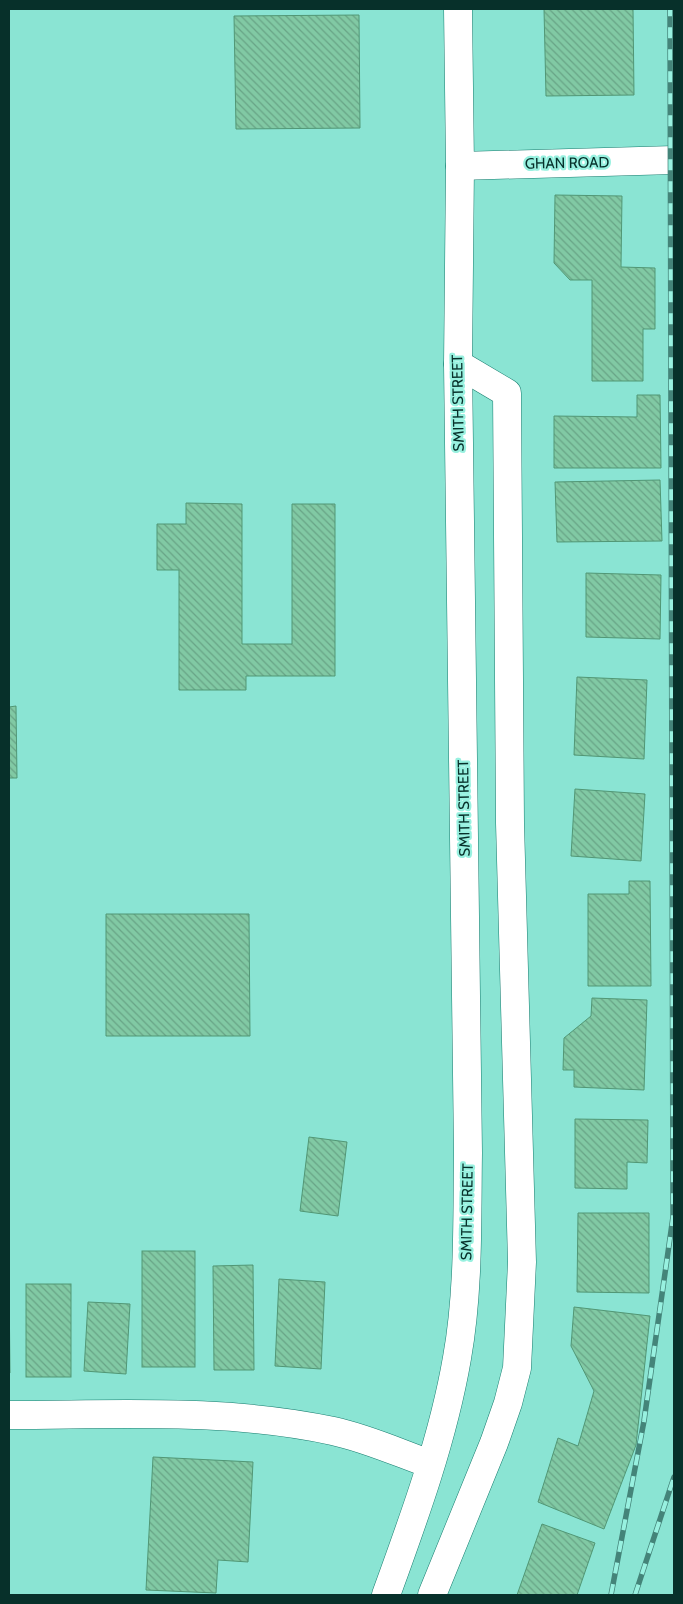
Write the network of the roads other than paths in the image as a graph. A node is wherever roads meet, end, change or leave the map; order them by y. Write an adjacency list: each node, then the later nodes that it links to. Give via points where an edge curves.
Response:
1 (458, 9): 3 (street, SMITH STREET)
2 (674, 160): 3 (street, GHAN ROAD)
3 (460, 166): 4 (street, SMITH STREET)
4 (458, 364): 6 (street, SMITH STREET, via 467,1235 457,1358); 8 (street, via 506,393 510,823 522,1262 516,1368 508,1403)
5 (9, 1415): 6 (street, via 203,1415 274,1420 336,1432)
6 (430, 1464): 7 (street, SMITH STREET)
7 (386, 1595)
8 (432, 1595)

